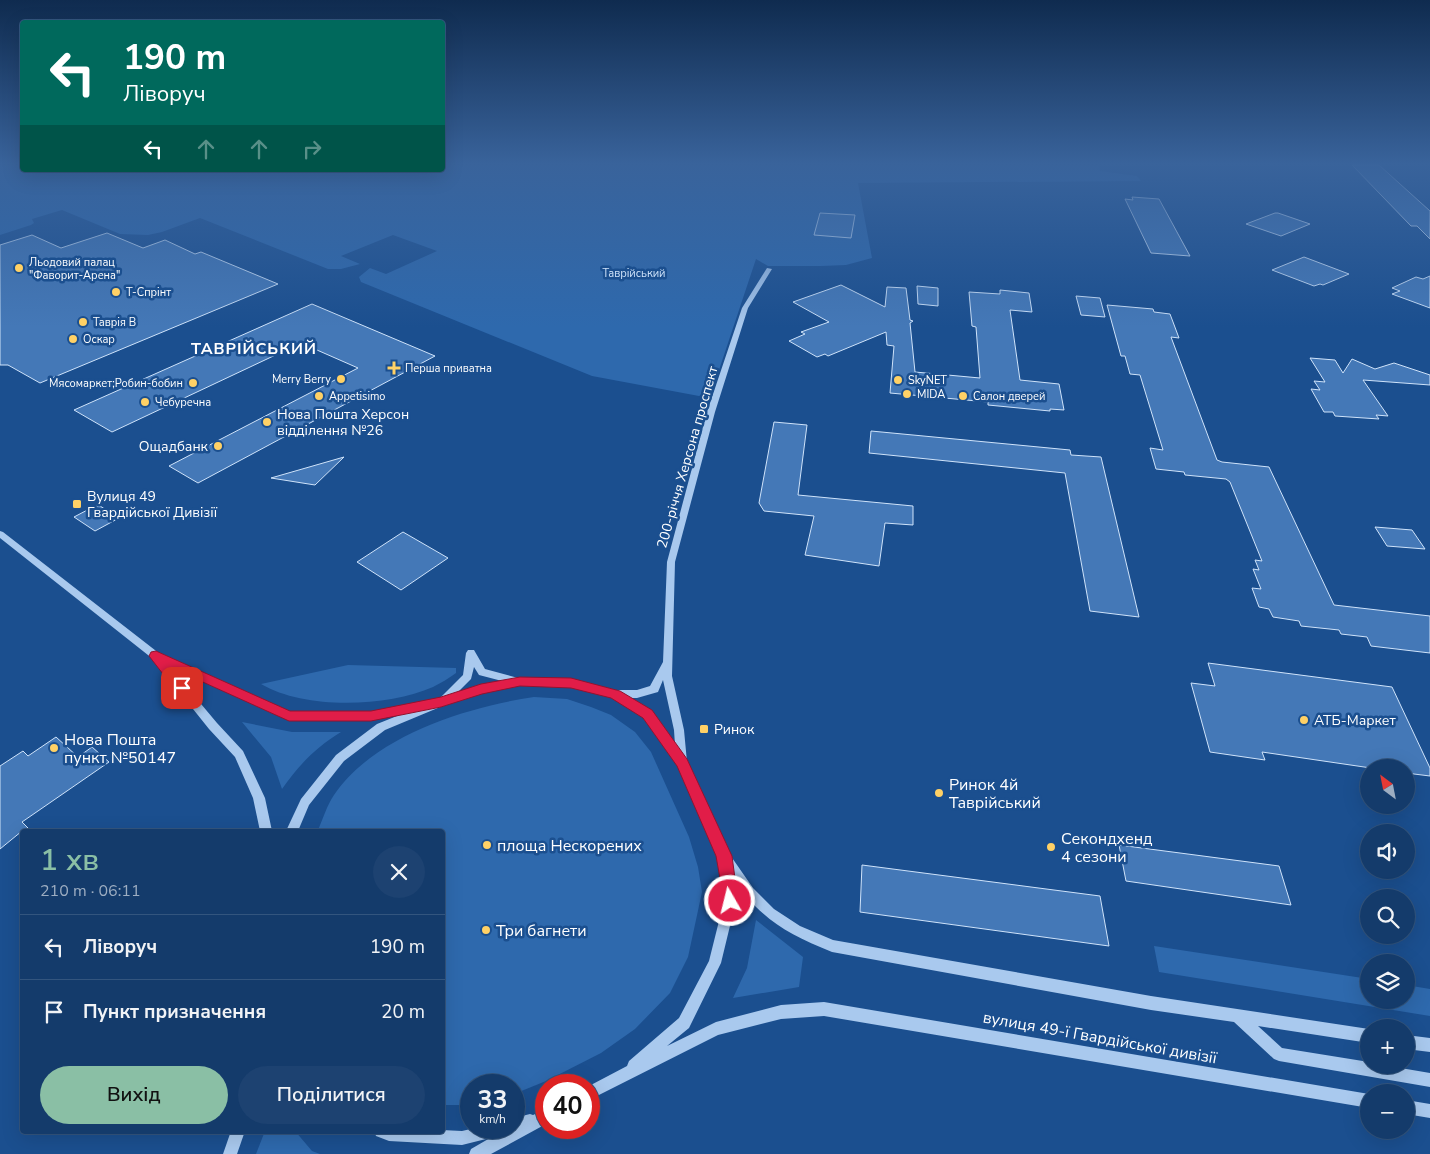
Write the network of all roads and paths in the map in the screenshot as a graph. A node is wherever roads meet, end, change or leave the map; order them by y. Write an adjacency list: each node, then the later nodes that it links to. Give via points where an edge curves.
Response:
1 (769, 269): 4 (street, 200-річчя Херсона проспект, via 745,308 710,412 671,562)
2 (0, 534): 3 (street)
3 (156, 656): 7 (street, via 289,716 371,716); 9 (street, via 239,754 260,798)
4 (666, 662): 6 (street, via 654,689 637,694); 8 (street)
5 (520, 682): 6 (street, via 571,683); 7 (street, via 481,689); 7 (street, via 482,672 471,653 468,676)
6 (615, 694): 8 (street, via 647,714)
7 (441, 702): 10 (street, via 381,728 340,758 304,802)
8 (682, 763): 11 (street)
9 (266, 829)
10 (293, 829)
11 (724, 856): 12 (street, via 749,892 770,913 796,930 832,946); 17 (street, via 730,901 715,963 684,1023)
12 (1150, 1003): 13 (street)
13 (1238, 1017): 14 (street); 18 (street, via 1279,1054)
14 (1360, 1035)
15 (1415, 1043): 16 (street)
16 (1430, 1045)
17 (624, 1074): 19 (street); 20 (street, вулиця 49-ї Гвардійської дивізії, via 716,1029 780,1012 824,1009)
18 (1430, 1080)
19 (600, 1087)
20 (1360, 1099)
21 (1415, 1108): 22 (street)
22 (1430, 1111)
23 (535, 1122): 28 (street)
24 (237, 1134): 27 (street)
25 (389, 1134): 26 (street)
26 (460, 1138)
27 (230, 1154)
28 (476, 1154)

